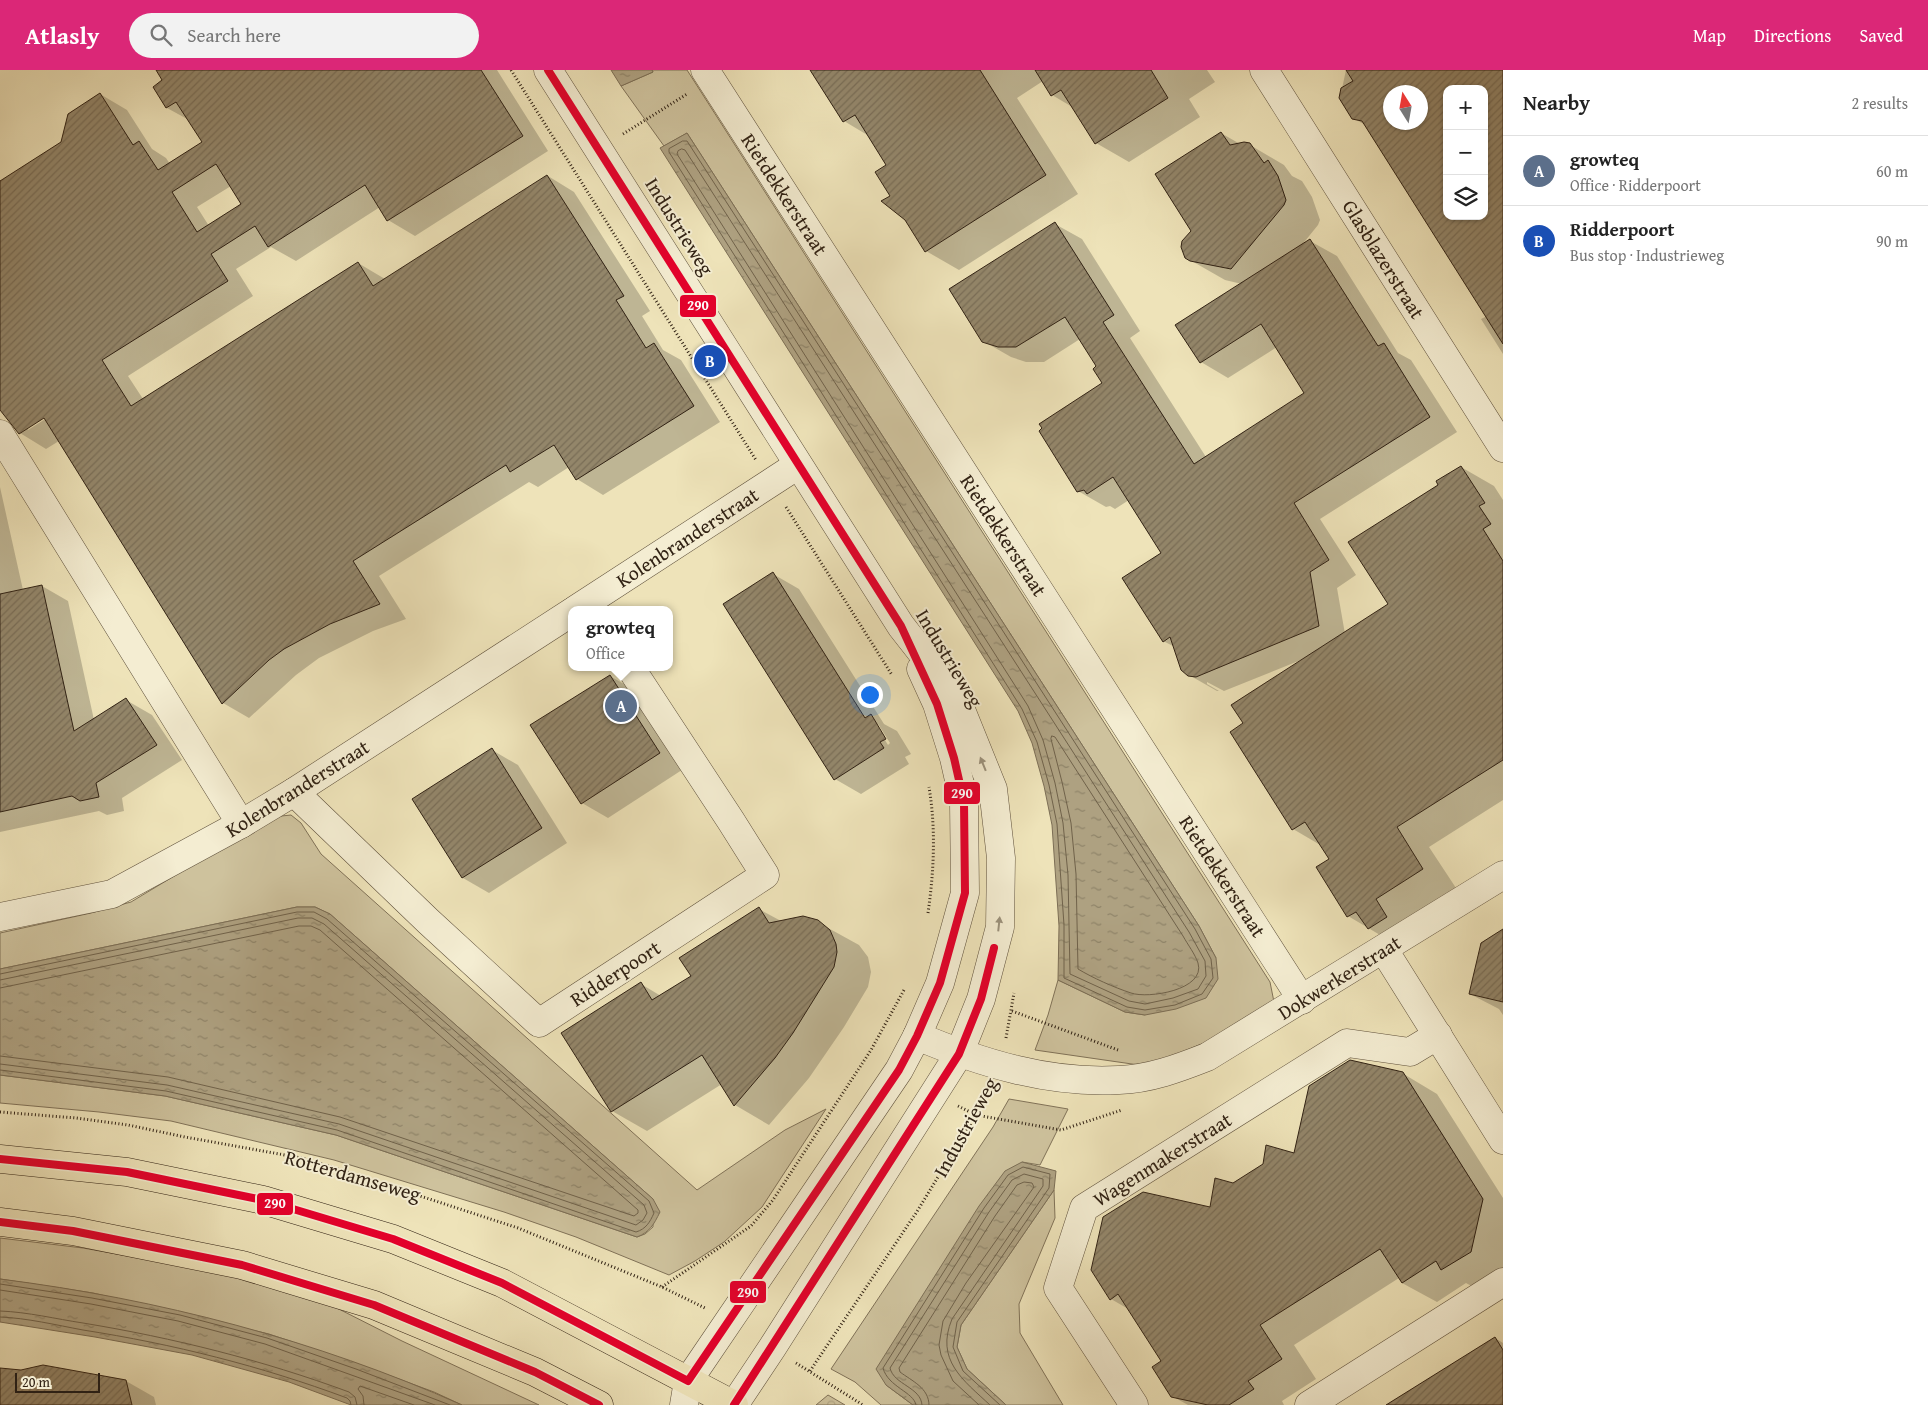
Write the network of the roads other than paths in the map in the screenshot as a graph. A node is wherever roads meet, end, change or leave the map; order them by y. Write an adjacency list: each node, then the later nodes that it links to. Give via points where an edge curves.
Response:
1 (548, 70): 6 (street, Industrieweg)
2 (1264, 70): 5 (street, Glasblazerstraat)
3 (708, 74): 16 (street, Rietdekkerstraat)
4 (0, 434): 12 (street)
5 (1503, 448)
6 (798, 465): 7 (street, Kolenbranderstraat); 9 (street, Industrieweg)
7 (584, 606)
8 (568, 616): 11 (street, Kolenbranderstraat)
9 (901, 626): 17 (street, Industrieweg, via 937,704 964,802 965,893 940,983); 19 (street, Industrieweg, one-way to 9, via 981,999 1000,927 1001,858 993,789 955,695)
10 (633, 671): 11 (street, Ridderpoort, via 765,876 539,1023)
11 (294, 792): 12 (street, Kolenbranderstraat)
12 (241, 824): 14 (street, Kolenbranderstraat, via 112,894)
13 (1503, 875): 15 (street, Dokwerkerstraat)
14 (0, 917)
15 (1384, 950): 16 (street, Dokwerkerstraat); 18 (street)
16 (1302, 1000): 19 (street, Dokwerkerstraat, via 1207,1057 1170,1071 1121,1080 1052,1078)
17 (917, 1036): 19 (street, Dokwerkerstraat); 24 (street, Industrieweg, via 899,1070)
18 (1438, 1036): 20 (street); 27 (street, Wagenmakerstraat, via 1410,1052 1347,1043 1084,1208 1058,1288)
19 (959, 1054): 26 (street, Industrieweg)
20 (1503, 1140)
21 (0, 1159): 24 (main road, via 137,1174 262,1200 393,1239 502,1283)
22 (0, 1222): 25 (main road, via 73,1230 242,1265 374,1305 536,1372)
23 (1503, 1282): 28 (street)
24 (686, 1393): 26 (main road)
25 (599, 1405)
26 (734, 1405)
27 (1134, 1405)
28 (1309, 1405)

